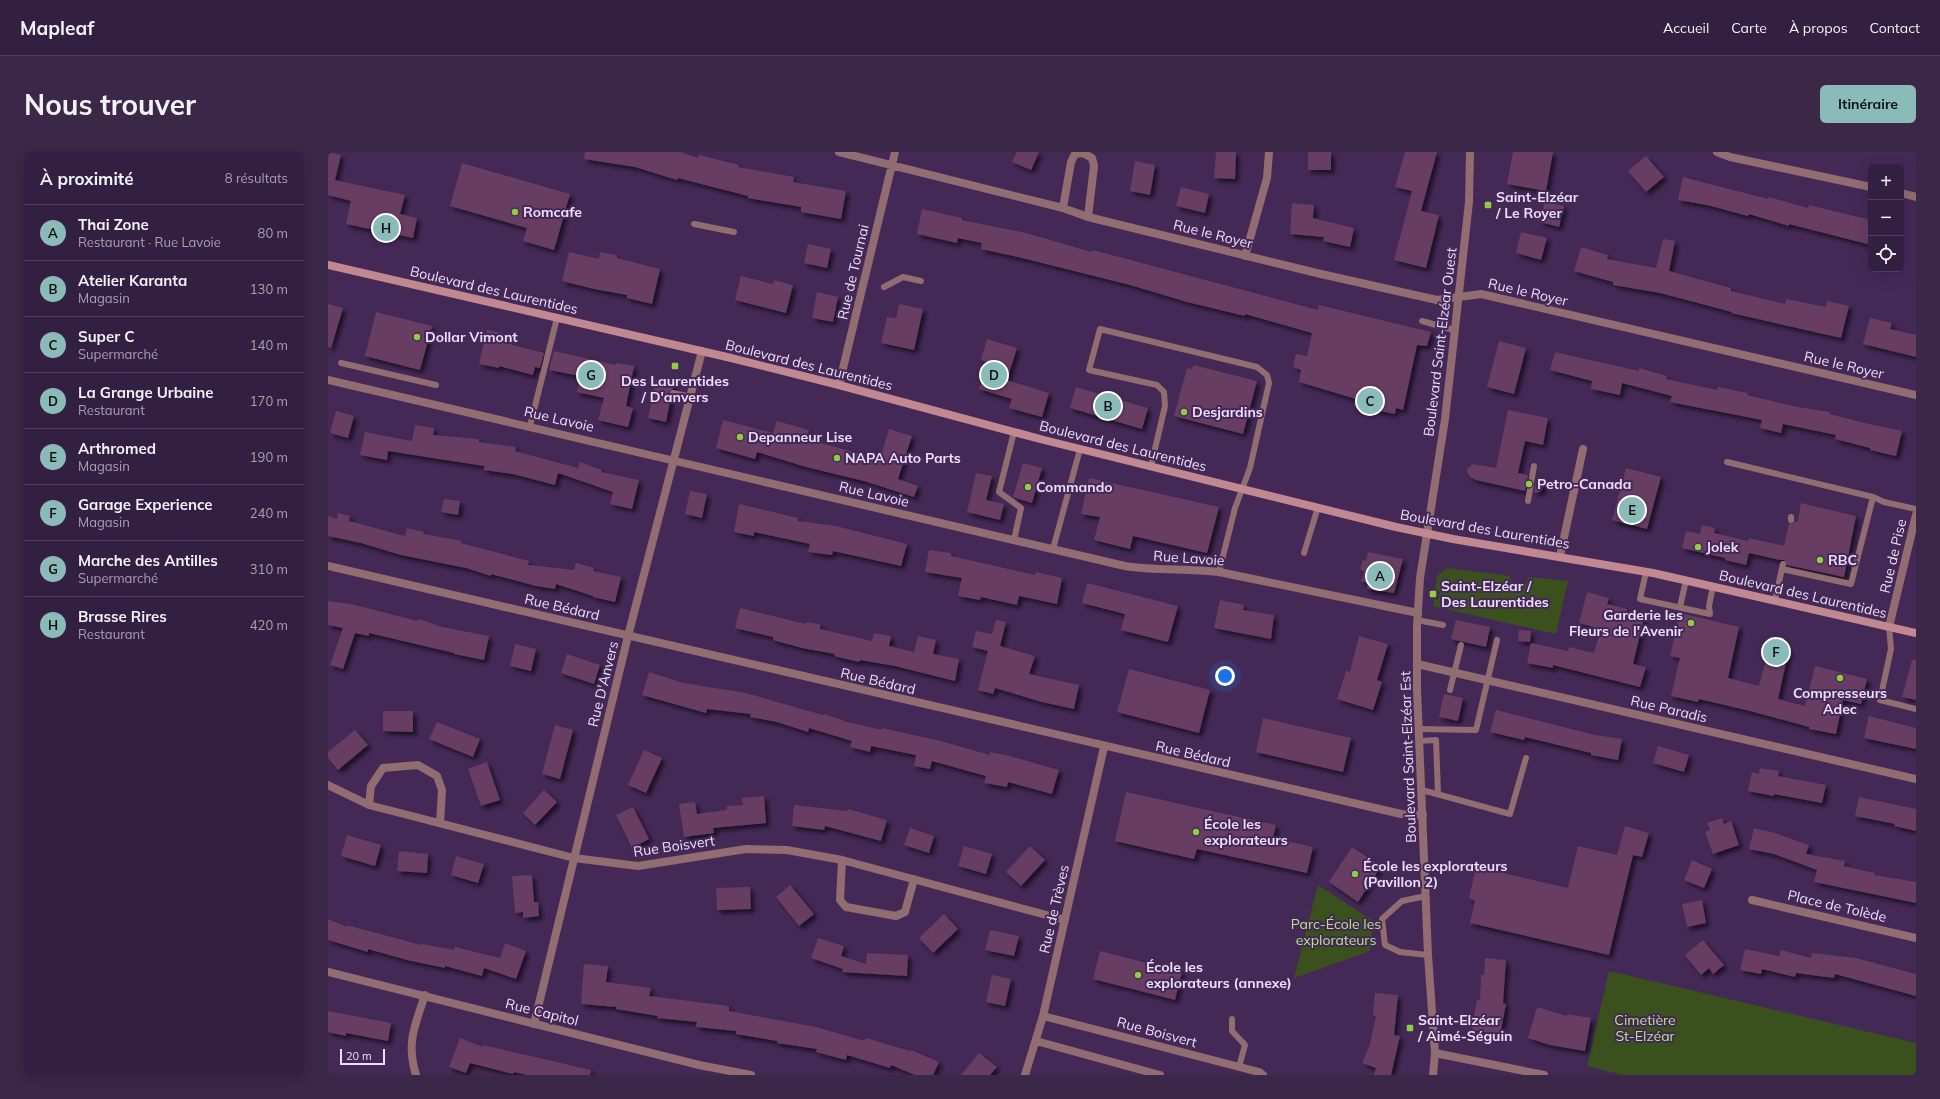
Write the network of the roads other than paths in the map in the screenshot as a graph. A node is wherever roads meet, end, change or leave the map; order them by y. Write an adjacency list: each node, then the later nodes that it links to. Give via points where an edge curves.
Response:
1 (838, 152): 6 (street, Rue le Royer)
2 (895, 152): 6 (street)
3 (1269, 152): 14 (street, via 1267,178)
4 (1470, 152): 18 (street, Boulevard Saint-Elzéar Ouest, via 1469,202)
5 (1717, 152): 7 (street)
6 (892, 164): 10 (street, Rue le Royer); 26 (street, Rue de Tournai)
7 (1868, 186)
8 (1904, 194): 9 (street)
9 (1916, 196)
10 (1063, 208): 11 (street, Rue le Royer); 11 (street, via 1071,162 1075,154 1083,153 1092,158 1094,166)
11 (1088, 217): 14 (street, Rue le Royer)
12 (694, 224): 13 (lane)
13 (734, 232)
14 (1245, 256): 18 (street, Rue le Royer, via 1437,300)
15 (328, 265): 19 (main road, Boulevard des Laurentides)
16 (921, 281): 17 (lane, via 903,277)
17 (884, 287)
18 (1458, 298): 21 (street, Boulevard Saint-Elzéar Ouest); 28 (street, Rue le Royer, via 1481,294)
19 (557, 318): 22 (main road, Boulevard des Laurentides); 30 (lane)
20 (1422, 321): 21 (lane)
21 (1454, 330): 44 (street, Boulevard Saint-Elzéar Ouest, via 1445,419)
22 (702, 351): 26 (main road, Boulevard des Laurentides); 29 (street, Rue D'Anvers)
23 (341, 363): 25 (lane)
24 (328, 380): 30 (street, Rue Lavoie)
25 (436, 385)
26 (839, 385): 31 (main road, Boulevard des Laurentides)
27 (673, 393): 29 (lane)
28 (1916, 395)
29 (691, 397): 34 (street, Rue D'Anvers)
30 (530, 426): 34 (street, Rue Lavoie)
31 (1014, 432): 32 (main road, Boulevard des Laurentides); 45 (lane, via 1000,492 1021,508)
32 (1080, 449): 36 (main road, Boulevard des Laurentides); 46 (lane)
33 (1583, 449): 48 (street)
34 (675, 460): 45 (street, Rue Lavoie); 60 (street, Rue D'Anvers)
35 (1727, 462): 39 (lane)
36 (1151, 466): 38 (main road, Boulevard des Laurentides); 38 (lane, via 1165,406 1164,392 1157,385 1089,370 1100,329 1257,367 1264,371 1269,383 1250,468)
37 (1534, 466): 40 (lane)
38 (1242, 488): 41 (main road, Boulevard des Laurentides); 50 (lane)
39 (1873, 497): 42 (lane); 54 (lane, via 1851,584 1783,566)
40 (1528, 501)
41 (1318, 507): 44 (main road, Boulevard des Laurentides); 47 (lane)
42 (1916, 509)
43 (1916, 515): 58 (street, Rue de Pise)
44 (1427, 534): 48 (main road, Boulevard des Laurentides); 56 (street, Boulevard Saint-Elzéar Est, via 1420,578)
45 (1014, 540): 46 (street, Rue Lavoie)
46 (1053, 549): 50 (street, Rue Lavoie, via 1139,568)
47 (1304, 553)
48 (1560, 556): 51 (main road, Boulevard des Laurentides)
49 (328, 566): 60 (street, Rue Bédard)
50 (1219, 572): 56 (street, Rue Lavoie)
51 (1646, 572): 52 (main road, Boulevard des Laurentides); 55 (lane, via 1640,598)
52 (1686, 580): 53 (main road, Boulevard des Laurentides); 55 (lane)
53 (1713, 586): 54 (main road, Boulevard des Laurentides); 55 (lane, via 1710,614)
54 (1775, 600): 58 (main road, Boulevard des Laurentides)
55 (1680, 608)
56 (1418, 616): 57 (lane); 63 (street, Boulevard Saint-Elzéar Est)
57 (1443, 625)
58 (1889, 627): 59 (main road, Boulevard des Laurentides); 67 (lane, via 1891,649 1880,700)
59 (1916, 633)
60 (628, 636): 72 (street, Rue Bédard); 81 (street, Rue D'Anvers)
61 (1497, 640): 65 (lane)
62 (1461, 646): 64 (lane)
63 (1417, 664): 64 (street, Rue Paradis); 68 (street, Boulevard Saint-Elzéar Est)
64 (1455, 672): 65 (street, Rue Paradis); 66 (lane)
65 (1487, 680): 69 (lane, via 1476,730); 74 (street, Rue Paradis)
66 (1450, 690)
67 (1916, 709)
68 (1419, 729): 69 (lane); 71 (street, Boulevard Saint-Elzéar Est)
69 (1435, 730): 70 (lane)
70 (1436, 740): 71 (lane); 77 (lane)
71 (1419, 741): 76 (street, Boulevard Saint-Elzéar Est)
72 (1104, 747): 79 (street, Rue Bédard, via 1401,814); 86 (street, Rue de Trèves)
73 (1526, 758): 77 (lane, via 1510,814)
74 (1916, 779)
75 (328, 784): 78 (street, Rue Boisvert)
76 (1422, 790): 77 (lane); 79 (street, Boulevard Saint-Elzéar Est)
77 (1438, 793)
78 (369, 805): 80 (street, Rue Boisvert); 80 (street, via 371,786 383,768 418,765 437,776 442,790)
79 (1423, 815): 84 (street, Boulevard Saint-Elzéar Est)
80 (440, 823): 81 (street, Rue Boisvert)
81 (574, 858): 82 (street, Rue Boisvert, via 638,866 746,849 787,850); 93 (street, Rue D'Anvers)
82 (842, 860): 83 (street, Rue Boisvert); 83 (street, via 840,900 846,907 896,916 905,912)
83 (914, 880): 86 (street, Rue Boisvert)
84 (1426, 896): 88 (street, Boulevard Saint-Elzéar Est); 88 (lane, via 1402,901 1382,919 1385,944 1400,952)
85 (1752, 900): 87 (street, Place de Tolède)
86 (1065, 920): 91 (street, Rue de Trèves)
87 (1916, 938)
88 (1428, 955): 95 (street, Boulevard Saint-Elzéar Est)
89 (328, 972): 90 (street, Rue Capitol)
90 (425, 995): 93 (street, Rue Capitol); 97 (street, via 411,1036 412,1062)
91 (1043, 1016): 94 (street, Rue de Trèves); 96 (street, Rue Boisvert)
92 (1232, 1019): 96 (lane, via 1232,1031 1245,1045)
93 (534, 1024): 98 (street, Rue Capitol, via 699,1065)
94 (1036, 1041): 99 (street, Rue de Trèves); 100 (street)
95 (1435, 1053): 102 (street, Boulevard Saint-Elzéar Est); 103 (street)
96 (1239, 1066): 101 (street, Rue Boisvert)
97 (416, 1075)
98 (751, 1075)
99 (1025, 1075)
100 (1160, 1075)
101 (1263, 1075)
102 (1433, 1075)
103 (1544, 1075)

